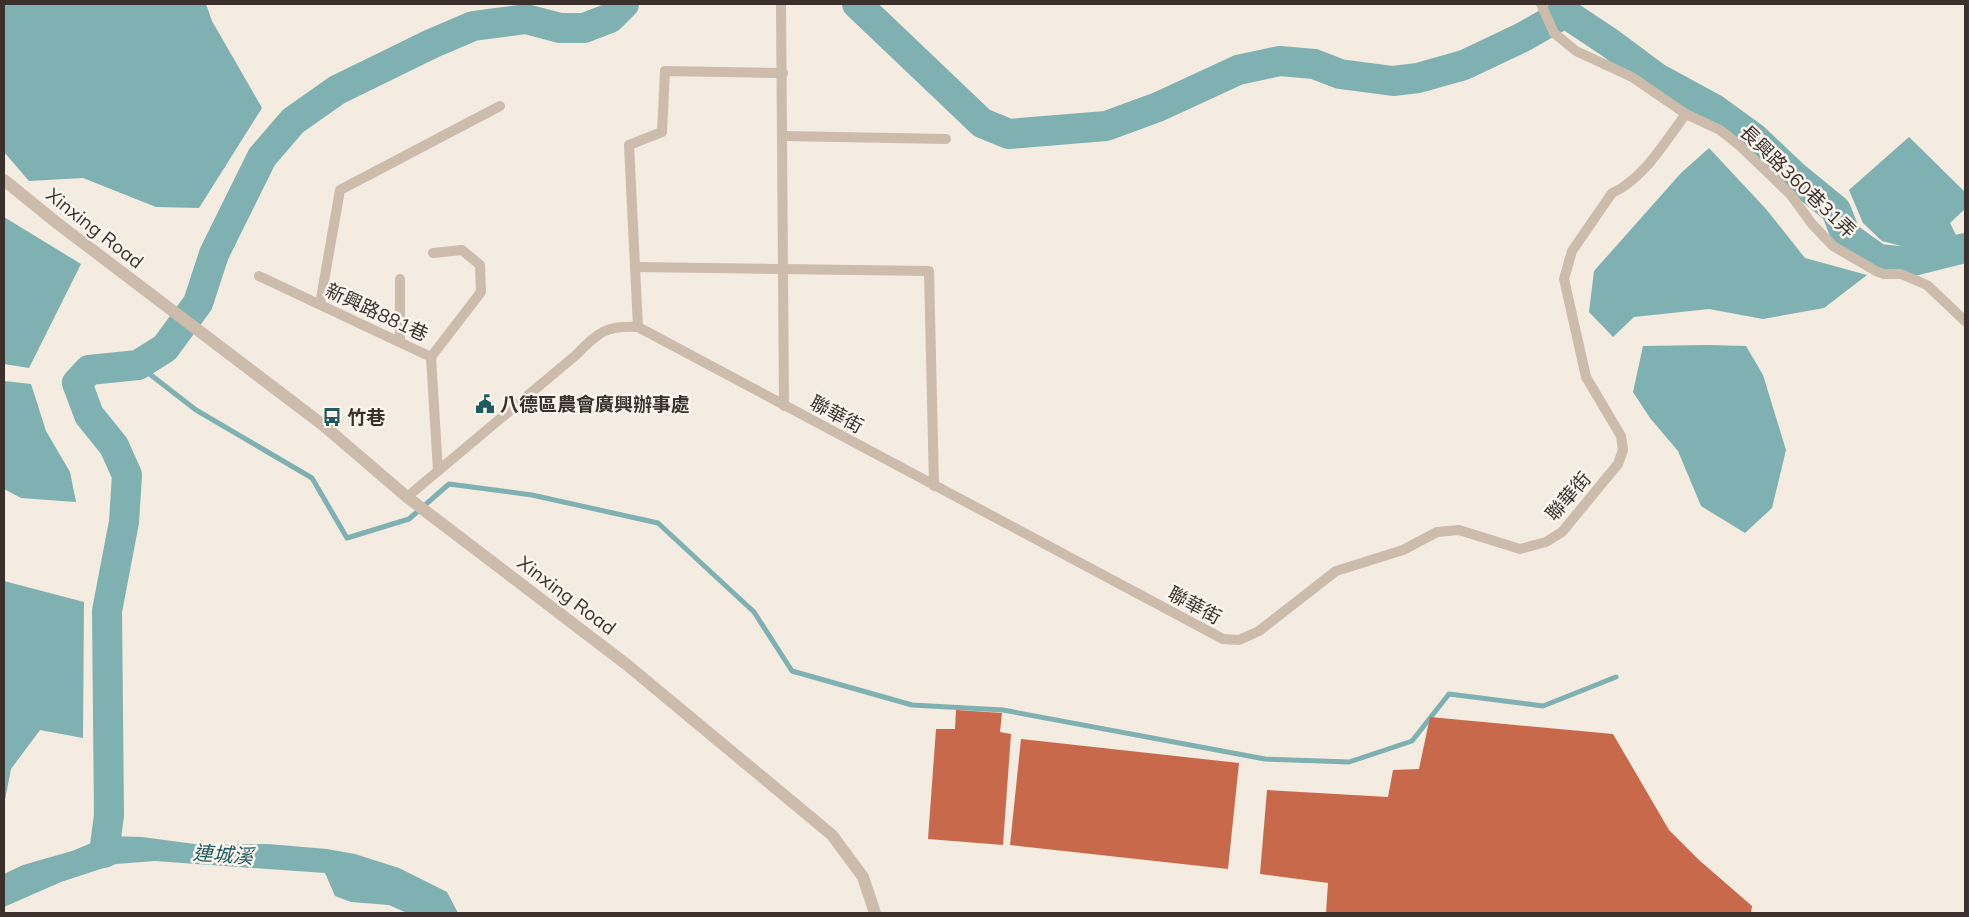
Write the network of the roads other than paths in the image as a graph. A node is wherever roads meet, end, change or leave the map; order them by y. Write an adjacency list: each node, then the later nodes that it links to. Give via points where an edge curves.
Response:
1 (781, 4): 3 (lane)
2 (1541, 4): 5 (lane, 長興路360巷31弄, via 1554,33 1576,51 1632,77)
3 (783, 73): 6 (lane); 10 (lane, via 665,71 662,132 629,145)
4 (500, 106): 14 (lane, via 340,190)
5 (1686, 114): 15 (lane, 長興路360巷31弄, via 1720,130 1739,145 1791,195 1833,246 1876,271 1901,274 1927,285); 21 (lane, 聯華街, via 1638,176 1612,193 1572,252 1564,279 1586,377 1621,436 1623,450 1618,464 1562,532 1546,542 1520,549 1459,530 1437,532 1404,550 1336,570 1259,632 1239,640 1223,639)
6 (783, 136): 7 (lane); 11 (lane)
7 (946, 139)
8 (4, 180): 22 (street, Xinxing Road, via 323,425)
9 (433, 253): 18 (lane, via 462,250 480,265 481,292)
10 (635, 267): 11 (lane); 16 (lane)
11 (783, 269): 19 (lane); 21 (lane, via 929,271)
12 (259, 276): 14 (lane, 新興路881巷)
13 (400, 279): 17 (lane)
14 (320, 304): 17 (lane, 新興路881巷)
15 (1965, 321)
16 (638, 327): 19 (lane, 聯華街); 20 (lane, via 621,326 597,334)
17 (400, 342): 18 (lane, 新興路881巷)
18 (431, 358): 20 (lane, 新興路881巷)
19 (784, 406): 21 (lane, 聯華街)
20 (438, 471): 22 (lane)
21 (934, 486)
22 (410, 499): 23 (street, Xinxing Road, via 626,664 832,835 863,877)
23 (875, 913)

